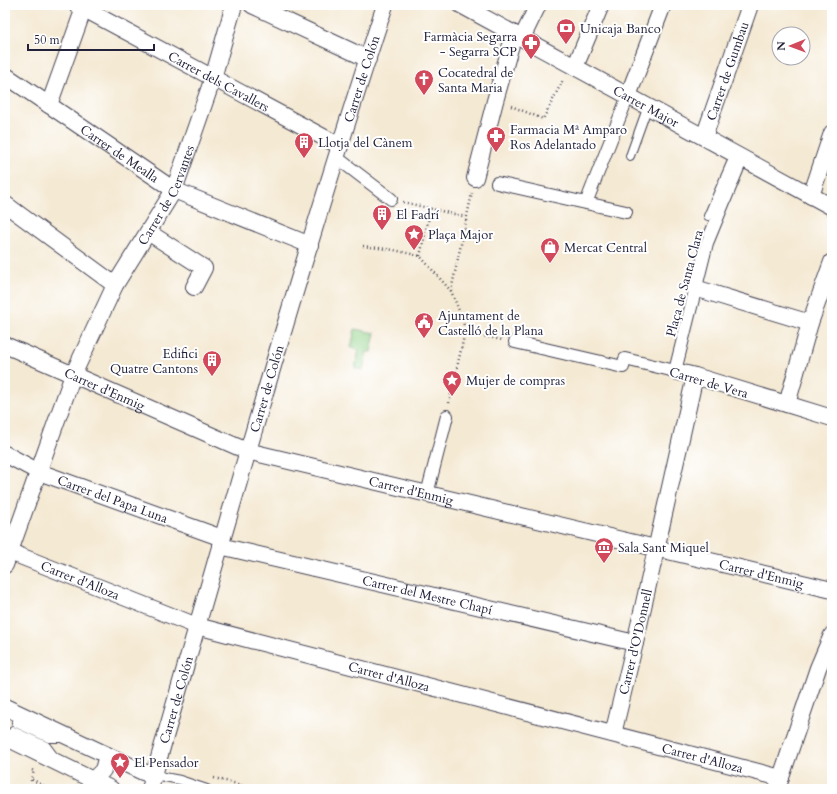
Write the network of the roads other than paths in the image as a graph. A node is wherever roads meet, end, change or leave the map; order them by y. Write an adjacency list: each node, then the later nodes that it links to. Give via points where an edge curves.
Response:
1 (234, 5): 14 (street, Carrer de Cervantes)
2 (252, 5): 11 (street)
3 (385, 5): 11 (street, Carrer de Colón)
4 (462, 5): 10 (street, Carrer Major)
5 (538, 5): 10 (street)
6 (601, 5): 12 (street)
7 (663, 5): 15 (street)
8 (750, 5): 19 (street, Carrer de Gumbau)
9 (82, 6): 14 (street, Carrer dels Cavallers); 16 (street)
10 (518, 36): 12 (street, Carrer Major); 23 (street, via 495,101)
11 (368, 59): 20 (street, Carrer de Colón)
12 (573, 66): 15 (street, Carrer Major)
13 (5, 75): 16 (street, Carrer de Mealla)
14 (213, 78): 20 (street, Carrer dels Cavallers); 25 (street, Carrer de Cervantes)
15 (628, 96): 17 (street, Carrer Major); 28 (street)
16 (49, 105): 25 (street, Carrer de Mealla)
17 (648, 106): 19 (street, Carrer Major); 21 (lane)
18 (832, 133): 26 (street)
19 (704, 137): 22 (street, Carrer Major)
20 (338, 151): 27 (street); 34 (street, Carrer de Colón)
21 (630, 156)
22 (738, 156): 26 (street, Carrer Major); 32 (lane); 38 (street, Plaça de Santa Clara, via 707,243)
23 (475, 178)
24 (497, 183): 28 (street)
25 (174, 190): 33 (street, Carrer de Cervantes); 34 (street, Carrer de Mealla)
26 (811, 196): 30 (street, Carrer Major)
27 (391, 199)
28 (586, 203): 31 (street)
29 (5, 204): 36 (street)
30 (832, 207)
31 (626, 212)
32 (708, 216)
33 (148, 232): 36 (street, Carrer de Cervantes); 37 (street, via 204,268)
34 (310, 245): 48 (street, Carrer de Colón)
35 (832, 262): 39 (street)
36 (115, 285): 43 (street, Carrer de Cervantes)
37 (194, 287)
38 (695, 288): 39 (street); 42 (street, Plaça de Santa Clara)
39 (810, 323): 45 (street)
40 (515, 342): 42 (street, Carrer de Vera, via 623,367 625,359)
41 (5, 345): 43 (street, Carrer d'Enmig)
42 (675, 371): 44 (street, Carrer de Vera)
43 (73, 375): 48 (street, Carrer d'Enmig); 50 (street, Carrer de Cervantes)
44 (695, 376): 45 (street, Carrer de Vera); 53 (street, Carrer d'O'Donnell)
45 (787, 404): 47 (street, Carrer de Vera)
46 (447, 416): 51 (street)
47 (832, 418)
48 (247, 451): 51 (street, Carrer d'Enmig); 52 (street, Carrer de Colón)
49 (5, 454): 50 (street, Carrer del Papa Luna)
50 (38, 472): 52 (street, Carrer del Papa Luna); 54 (street, Carrer de Cervantes)
51 (427, 494): 53 (street, Carrer d'Enmig)
52 (221, 542): 56 (street, Carrer de Colón); 58 (street, Carrer del Mestre Chapí)
53 (656, 548): 55 (street, Carrer d'Enmig); 58 (street, Carrer d'O'Donnell)
54 (6, 556): 56 (street, Carrer d'Alloza)
55 (832, 590)
56 (197, 626): 61 (street, Carrer d'Alloza); 65 (street, Carrer de Colón)
57 (832, 635): 66 (street, via 818,668)
58 (635, 643): 61 (street, Carrer d'O'Donnell)
59 (5, 707): 62 (street)
60 (11, 730): 62 (lane, via 49,738); 64 (street, via 60,764)
61 (613, 734): 66 (street, Carrer d'Alloza)
62 (71, 739): 63 (street)
63 (107, 755): 64 (street, via 103,770); 65 (street, via 143,772)
64 (93, 780): 67 (street)
65 (152, 782): 68 (lane, via 180,780)
66 (779, 784)
67 (111, 789)
68 (207, 789)

